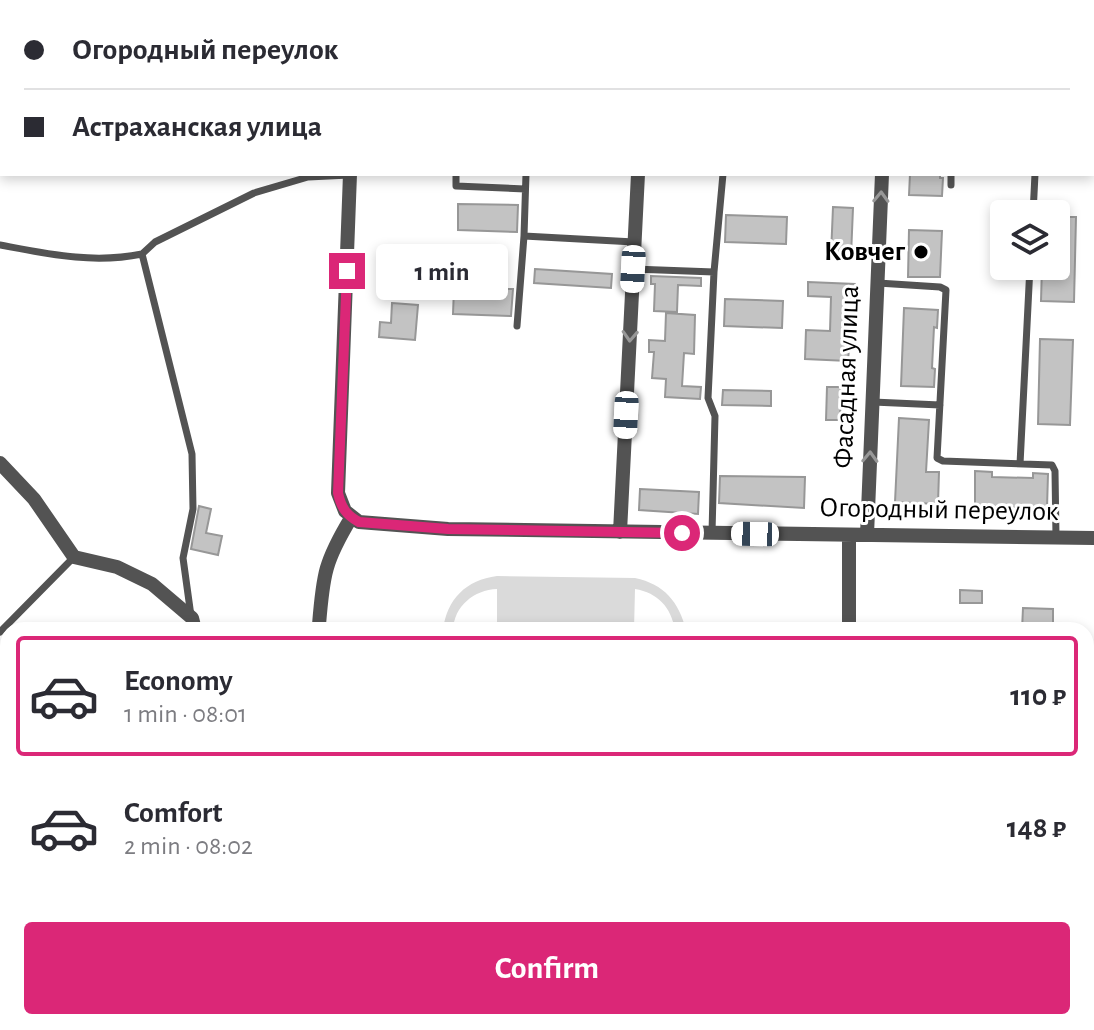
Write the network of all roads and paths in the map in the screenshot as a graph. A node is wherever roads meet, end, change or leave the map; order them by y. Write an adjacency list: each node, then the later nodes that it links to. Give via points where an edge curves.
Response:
1 (303, 176): 16 (lane, via 254,193 155,242)
2 (350, 176): 26 (street, via 338,493)
3 (456, 176): 11 (lane, via 456,186)
4 (526, 176): 11 (lane)
5 (638, 176): 14 (street)
6 (723, 176): 18 (lane)
7 (882, 176): 20 (street, Фасадная улица, one-way to 7)
8 (951, 176): 10 (lane)
9 (1035, 176): 12 (lane)
10 (951, 185)
11 (525, 189): 13 (lane)
12 (1034, 200)
13 (524, 236): 14 (lane); 21 (lane)
14 (634, 242): 17 (street)
15 (0, 245): 16 (lane, via 69,258)
16 (142, 254): 36 (lane, via 192,454 193,509 183,558)
17 (633, 269): 18 (lane); 27 (street, one-way to 27)
18 (714, 272): 28 (lane, via 708,398 715,416)
19 (1029, 280): 25 (lane)
20 (877, 283): 22 (street, Фасадная улица); 23 (lane, via 946,290)
21 (517, 326)
22 (873, 402): 23 (lane); 30 (street, Фасадная улица, one-way to 22)
23 (940, 405): 25 (lane, via 940,460)
24 (0, 463): 33 (street, via 34,499)
25 (1020, 464): 31 (lane, via 1054,468)
26 (351, 518): 27 (street, Огородный переулок, via 448,529); 37 (street, via 322,579)
27 (620, 532): 28 (street, Огородный переулок)
28 (712, 533): 29 (street, Огородный переулок)
29 (849, 535): 30 (street, Огородный переулок); 38 (street)
30 (867, 535): 31 (street, Огородный переулок)
31 (1056, 537): 32 (street, Огородный переулок)
32 (1094, 538)
33 (74, 557): 34 (lane); 35 (street, via 117,567 152,584)
34 (10, 622)
35 (191, 622)
36 (193, 622)
37 (319, 622)
38 (849, 622)

